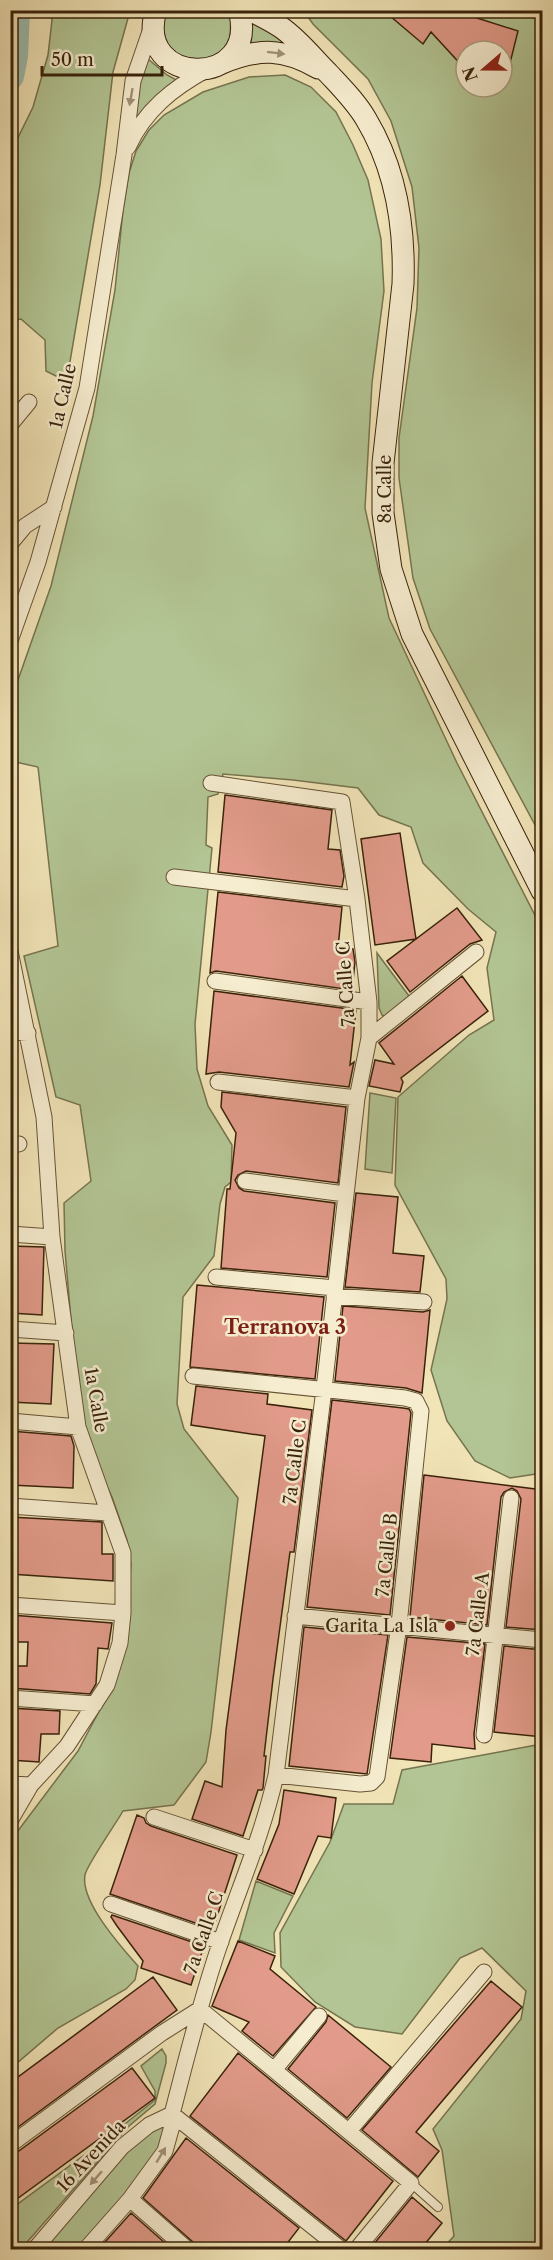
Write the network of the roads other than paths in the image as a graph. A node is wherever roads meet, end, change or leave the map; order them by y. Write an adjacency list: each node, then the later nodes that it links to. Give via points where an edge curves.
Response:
1 (239, 10): 4 (main road, via 239,40 233,53)
2 (250, 10): 5 (main road, 8a Calle, via 295,38)
3 (155, 16): 4 (main road, via 156,42 168,59 186,69); 6 (street, 1a Calle, one-way to 6, via 133,81)
4 (215, 66): 5 (main road, 8a Calle, one-way to 5, via 250,53 272,52 297,58); 6 (street, 1a Calle, via 159,102)
5 (328, 74): 14 (main road, 8a Calle, via 357,105 375,136 392,181 402,232 403,284 383,463 383,513 391,569 419,649)
6 (124, 155): 9 (street, 1a Calle, via 87,388)
7 (28, 402): 8 (street)
8 (10, 424)
9 (54, 507): 10 (street, via 25,526); 11 (street, 1a Calle)
10 (10, 544)
11 (10, 640)
12 (211, 783): 15 (street, 7a Calle C, via 342,802)
13 (174, 877): 15 (street)
14 (543, 891)
15 (357, 899): 19 (street, 7a Calle C)
16 (10, 951): 21 (street, 1a Calle)
17 (476, 952): 22 (street)
18 (215, 981): 19 (street)
19 (369, 1002): 22 (street, 7a Calle C)
20 (10, 1032): 21 (street)
21 (28, 1033): 28 (street, 1a Calle, via 44,1117)
22 (369, 1038): 24 (street, 7a Calle C)
23 (218, 1082): 24 (street)
24 (357, 1098): 26 (street, 7a Calle C)
25 (245, 1181): 26 (street)
26 (345, 1194): 30 (street, 7a Calle C)
27 (10, 1234): 28 (street)
28 (52, 1238): 33 (street, 1a Calle)
29 (216, 1277): 30 (street)
30 (335, 1292): 31 (street); 35 (street, 7a Calle C)
31 (424, 1302)
32 (10, 1329): 33 (street)
33 (66, 1333): 37 (street, 1a Calle)
34 (193, 1376): 35 (street)
35 (324, 1389): 43 (street, 7a Calle C); 44 (street, 7a Calle B, via 405,1398 418,1404 421,1419)
36 (10, 1421): 37 (street)
37 (78, 1427): 40 (street, 1a Calle)
38 (511, 1498): 45 (street, 7a Calle A)
39 (10, 1506): 40 (street)
40 (107, 1513): 42 (street, 1a Calle, via 123,1553)
41 (10, 1605): 42 (street)
42 (123, 1613): 48 (street, 1a Calle, via 115,1662)
43 (295, 1616): 44 (street); 50 (street, 7a Calle C)
44 (399, 1625): 45 (street); 50 (street, 7a Calle B, via 379,1772 374,1781 360,1784)
45 (495, 1635): 46 (street); 49 (street, 7a Calle A)
46 (543, 1640)
47 (10, 1698): 48 (street)
48 (95, 1704): 52 (street, 1a Calle, via 67,1746)
49 (484, 1735)
50 (276, 1775): 55 (street, 7a Calle C)
51 (10, 1784): 52 (street)
52 (32, 1785): 54 (street, 1a Calle)
53 (153, 1817): 55 (street)
54 (10, 1821)
55 (255, 1850): 57 (street, 7a Calle C)
56 (111, 1904): 57 (street)
57 (220, 1942): 59 (street, 7a Calle C)
58 (484, 1972): 63 (street)
59 (200, 2009): 61 (street); 62 (street, 7a Calle C); 64 (street)
60 (319, 2016): 61 (street)
61 (274, 2070): 63 (street)
62 (172, 2114): 66 (street, one-way to 62, via 165,2151); 68 (street, 16 Avenida, one-way to 68, via 149,2125 122,2147); 71 (street)
63 (349, 2131): 65 (street)
64 (10, 2145)
65 (411, 2182): 67 (lane); 72 (street)
66 (130, 2199): 69 (street); 70 (street)
67 (438, 2207)
68 (33, 2250)
69 (85, 2250)
70 (188, 2250)
71 (342, 2250)
72 (356, 2250)

